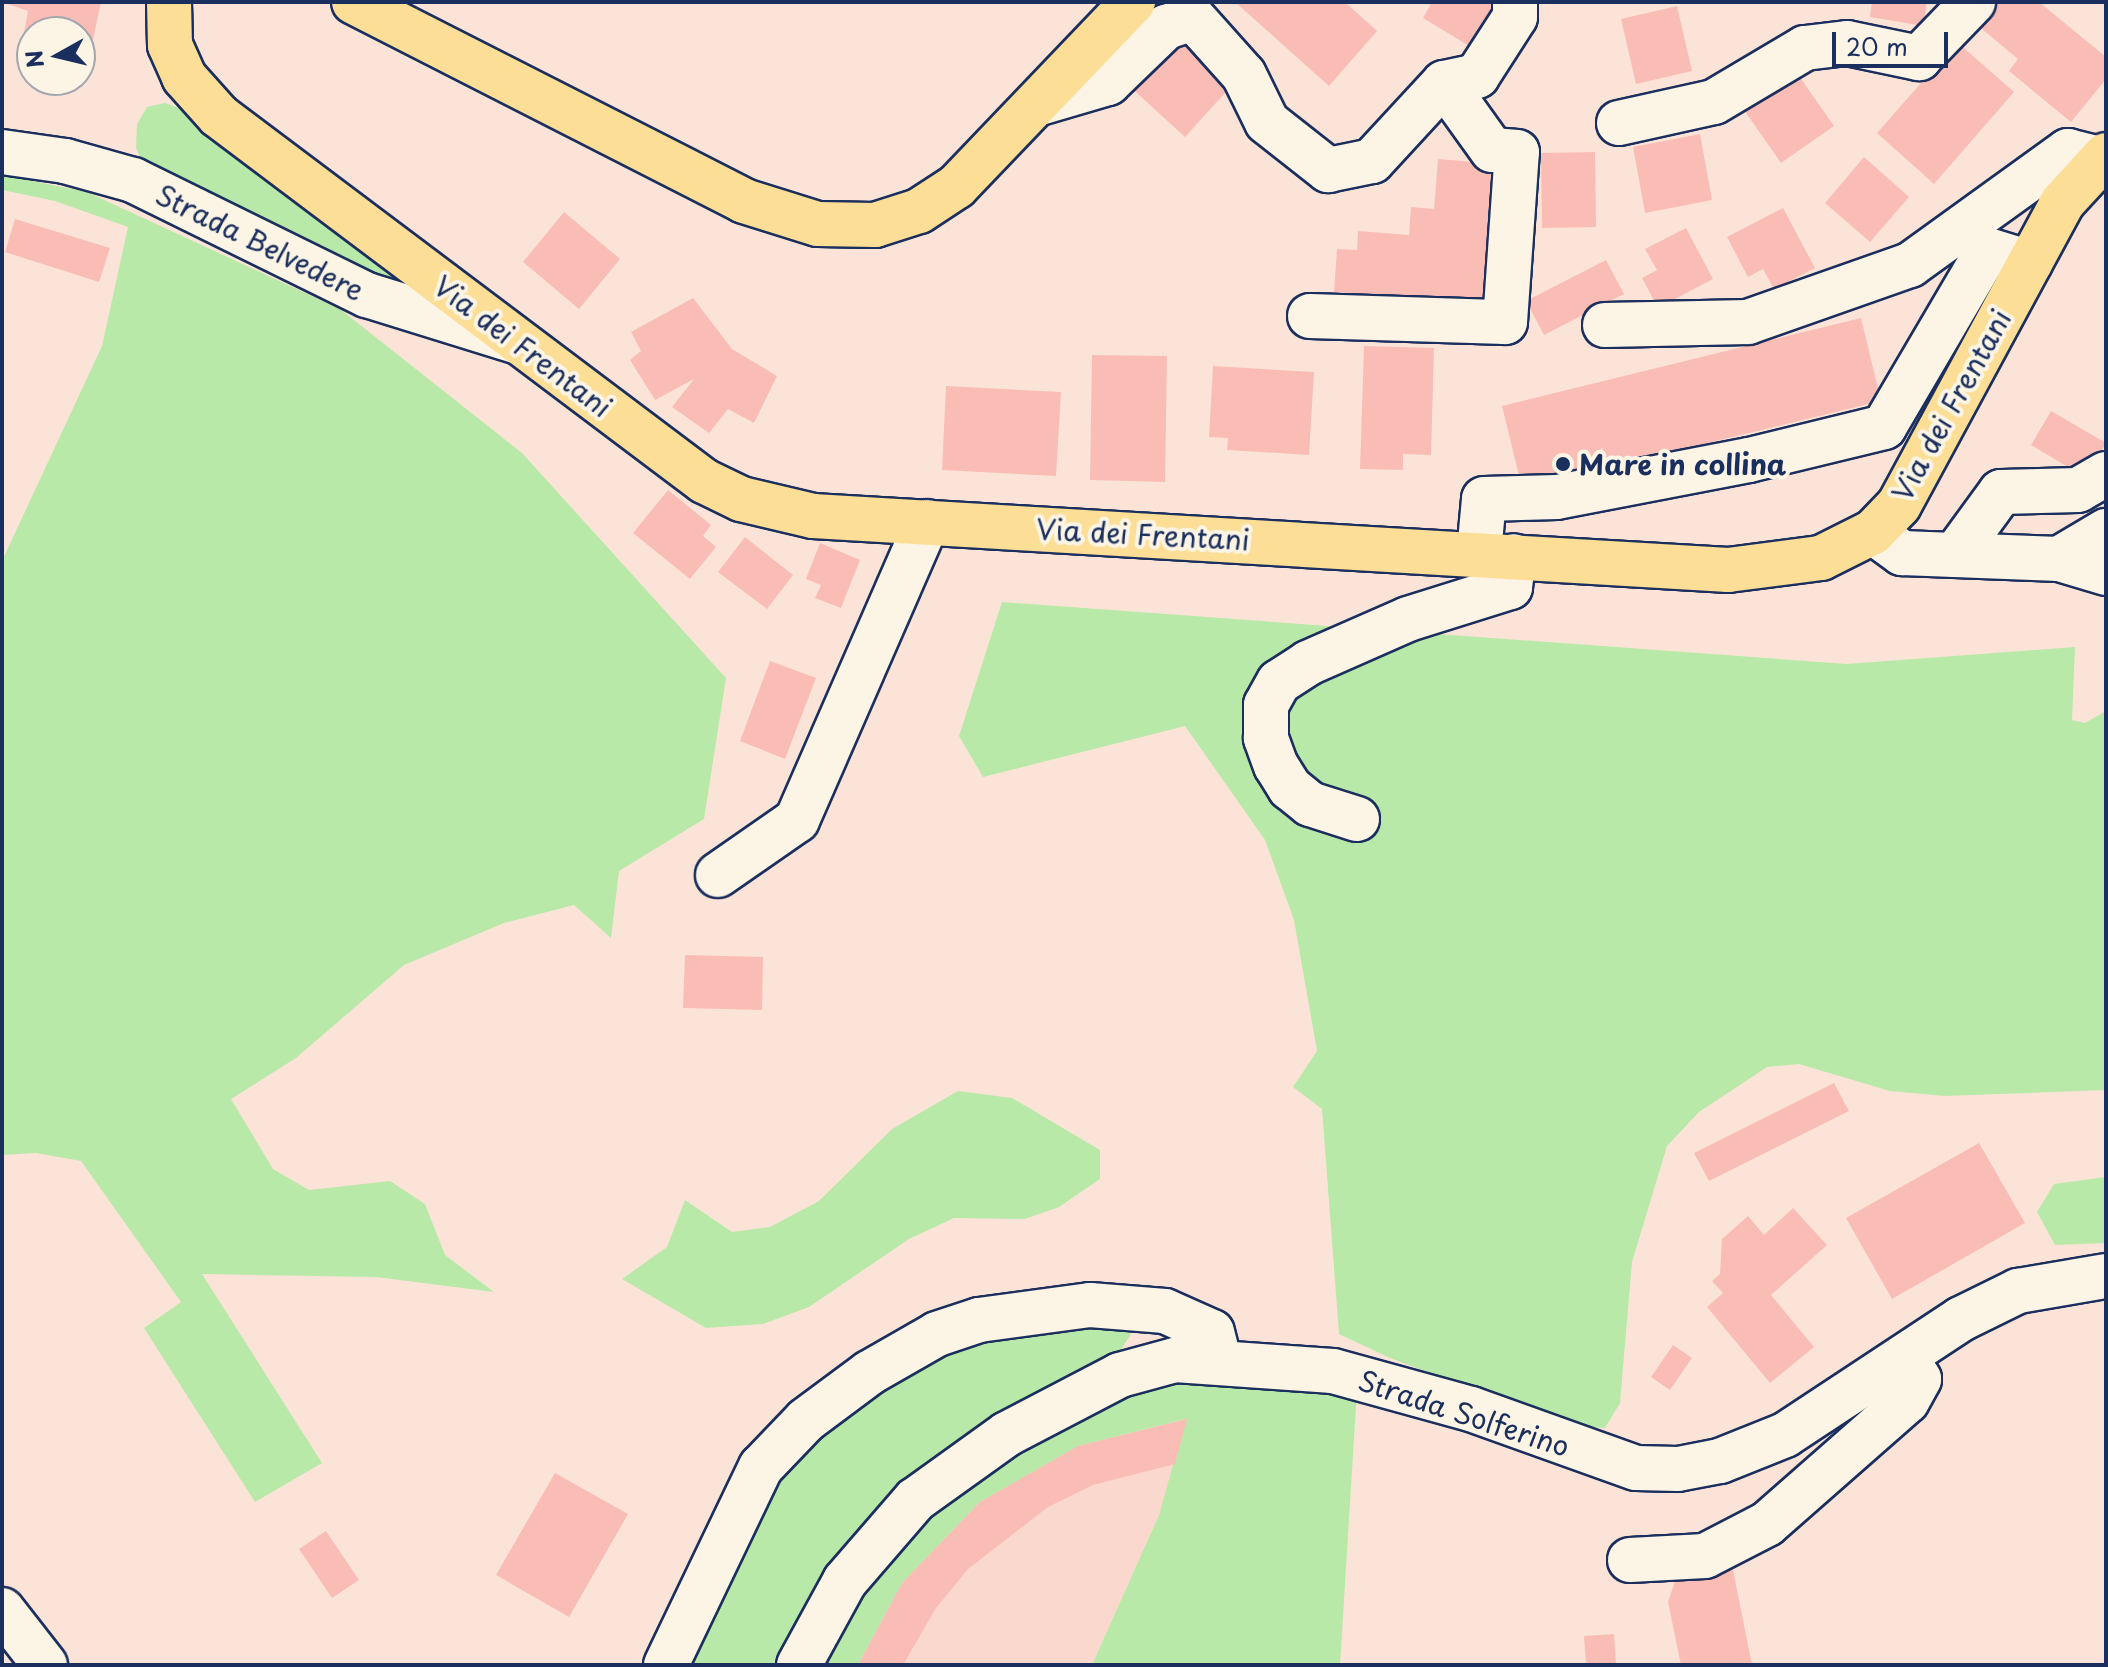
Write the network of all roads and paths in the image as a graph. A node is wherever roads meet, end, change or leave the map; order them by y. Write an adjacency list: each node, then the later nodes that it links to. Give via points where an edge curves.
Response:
1 (169, 2): 15 (main road, Via dei Frentani, via 170,45 184,77 219,116)
2 (354, 2): 8 (main road, via 744,201 818,224 875,225 919,211 957,186)
3 (1133, 2): 8 (main road)
4 (1515, 2): 7 (street, via 1515,17 1477,76)
5 (1973, 2): 9 (street, via 1919,58 1847,43 1805,48 1714,102)
6 (1199, 10): 7 (street, via 1244,75 1267,122 1328,170 1372,161); 8 (street, via 1166,27 1108,83)
7 (1444, 83): 13 (street, via 1492,150 1517,152 1505,322)
8 (1040, 103)
9 (1619, 123)
10 (2, 152): 15 (street, Strada Belvedere, via 65,161 133,180 367,295)
11 (2103, 157): 12 (main road, Via dei Frentani, via 2062,203); 14 (street, via 2068,151 1910,265 1748,322)
12 (2030, 263): 19 (main road, Via dei Frentani, via 1899,505); 20 (street, via 1988,250 1884,427 1749,460 1557,497 1484,499)
13 (1310, 316)
14 (1605, 325)
15 (516, 341): 17 (main road, Via dei Frentani, via 674,460 741,499 813,516)
16 (2106, 474): 21 (street, via 2078,490 2001,492)
17 (927, 522): 20 (main road, Via dei Frentani); 25 (street, via 797,820)
18 (2106, 531): 22 (street)
19 (1873, 532): 20 (main road, Via dei Frentani, via 1821,558 1728,570); 21 (street, via 1902,553)
20 (1497, 554): 24 (street, via 1510,587 1408,619 1308,663 1279,682 1266,705 1266,738 1290,788 1310,804)
21 (1955, 555): 22 (street)
22 (2059, 559): 23 (street)
23 (2106, 573)
24 (1357, 819)
25 (718, 875)
26 (2106, 1276): 27 (street, Strada Solferino, via 2018,1291 1961,1319)
27 (1905, 1357): 28 (street, Strada Solferino, via 1785,1435 1720,1461 1678,1469 1636,1468 1471,1409 1333,1371); 29 (street, via 1919,1379 1907,1401 1767,1524 1705,1556)
28 (1219, 1360): 32 (street, via 1212,1332 1165,1311 1090,1305 979,1320 937,1334 869,1373 806,1420 761,1467); 33 (street, Strada Solferino, via 1175,1360 1120,1375 1007,1434 915,1500 845,1581)
29 (1630, 1560)
30 (2, 1610): 31 (street)
31 (45, 1665)
32 (666, 1665)
33 (799, 1665)

